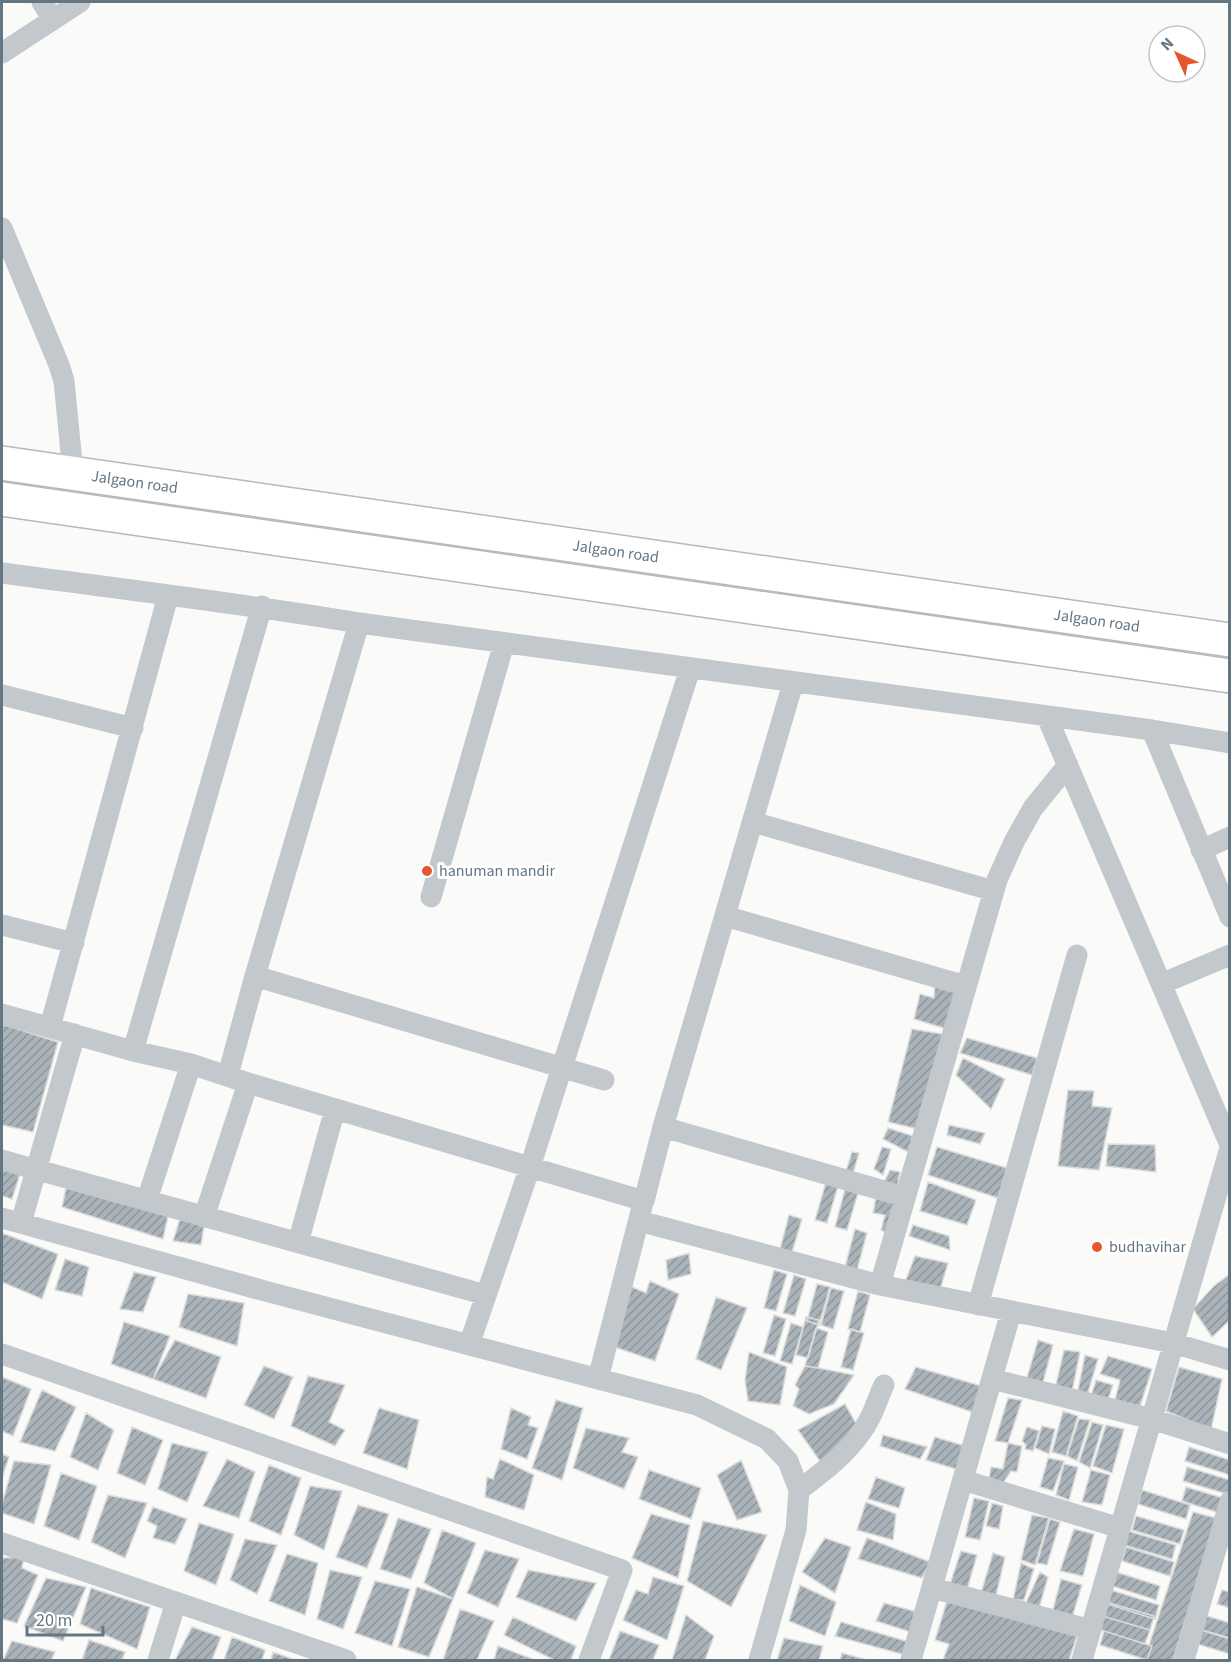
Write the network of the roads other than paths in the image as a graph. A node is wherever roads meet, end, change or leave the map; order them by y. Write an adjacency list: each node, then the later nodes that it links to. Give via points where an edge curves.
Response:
1 (80, 2): 2 (street)
2 (48, 10): 3 (street)
3 (3, 49)
4 (2, 228): 6 (street, via 64,381)
5 (2, 463): 6 (highway, Jalgaon road)
6 (73, 473): 12 (highway, Jalgaon road)
7 (2, 499): 15 (highway)
8 (2, 573): 9 (street)
9 (168, 596): 10 (street); 19 (street)
10 (262, 606): 11 (street); 40 (street)
11 (359, 623): 13 (street); 34 (street)
12 (1230, 640)
13 (504, 643): 14 (street); 27 (street)
14 (690, 669): 16 (street); 42 (street)
15 (1230, 676)
16 (793, 683): 18 (street); 23 (street)
17 (2, 695): 19 (street)
18 (1047, 717): 20 (street); 22 (street)
19 (133, 728): 31 (street)
20 (1152, 730): 21 (street); 25 (street)
21 (1230, 743)
22 (1068, 765): 26 (street, via 1034,808); 35 (street)
23 (753, 822): 26 (street); 28 (street)
24 (1230, 837): 25 (street)
25 (1201, 850): 29 (street)
26 (994, 891): 36 (street)
27 (431, 897)
28 (725, 916): 36 (street); 47 (street)
29 (1230, 917)
30 (2, 925): 31 (street)
31 (74, 944): 38 (street)
32 (1077, 955): 60 (street)
33 (1230, 955): 35 (street)
34 (255, 975): 42 (street); 43 (street)
35 (1161, 984): 48 (street)
36 (966, 986): 52 (street)
37 (2, 1014): 38 (street)
38 (50, 1027): 39 (street)
39 (75, 1034): 40 (street); 51 (street)
40 (133, 1051): 41 (street)
41 (191, 1064): 43 (street); 53 (street)
42 (561, 1068): 44 (street); 50 (street)
43 (228, 1075): 45 (street)
44 (604, 1080)
45 (248, 1083): 46 (street); 55 (street)
46 (335, 1109): 50 (street); 57 (street)
47 (663, 1127): 52 (street); 54 (street)
48 (1230, 1146): 62 (street)
49 (2, 1160): 51 (street)
50 (530, 1167): 54 (street); 59 (street)
51 (36, 1170): 53 (street); 56 (street)
52 (905, 1197): 58 (street)
53 (147, 1200): 55 (street)
54 (641, 1211): 58 (street); 66 (street)
55 (204, 1217): 57 (street)
56 (11, 1220): 63 (street)
57 (298, 1243): 59 (street)
58 (880, 1285): 60 (street)
59 (486, 1295): 63 (street)
60 (978, 1305): 61 (street)
61 (1011, 1311): 62 (street); 67 (street)
62 (1173, 1343): 65 (street); 69 (street)
63 (469, 1345): 66 (street)
64 (2, 1354): 81 (street, via 622,1570)
65 (1230, 1360)
66 (598, 1379): 72 (street, via 697,1405 767,1439 788,1461)
67 (992, 1379): 69 (street); 71 (street)
68 (884, 1385): 72 (street, via 870,1418 852,1443)
69 (1152, 1419): 70 (street); 74 (street)
70 (1230, 1444)
71 (963, 1480): 74 (street); 76 (street)
72 (799, 1490): 82 (street, via 796,1530)
73 (1230, 1501): 85 (street)
74 (1120, 1528): 78 (street)
75 (2, 1543): 77 (street)
76 (932, 1588): 78 (street); 83 (street)
77 (176, 1602): 79 (street); 80 (street)
78 (1091, 1630): 84 (street)
79 (158, 1660)
80 (346, 1660)
81 (589, 1660)
82 (759, 1660)
83 (911, 1660)
84 (1082, 1660)
85 (1184, 1660)

